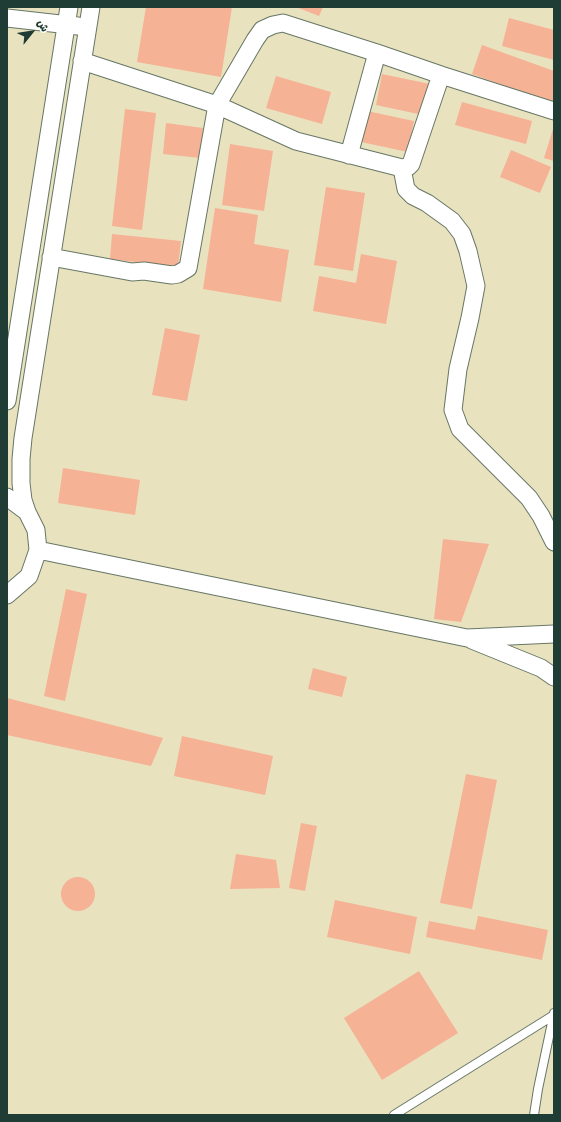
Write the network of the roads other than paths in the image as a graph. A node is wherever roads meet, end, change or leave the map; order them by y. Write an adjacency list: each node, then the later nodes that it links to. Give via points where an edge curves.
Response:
1 (70, 7): 4 (street)
2 (91, 7): 5 (street)
3 (7, 18): 4 (street)
4 (67, 25): 5 (street); 14 (street)
5 (88, 27): 7 (street)
6 (377, 53): 8 (street); 9 (street, via 283,23 273,25 262,30 255,40); 11 (street)
7 (82, 61): 9 (street); 13 (street)
8 (441, 75): 10 (street); 12 (street, via 411,164)
9 (218, 105): 11 (street, via 296,141); 13 (street, via 188,268 172,275 132,272)
10 (554, 111)
11 (349, 155): 12 (street)
12 (402, 168): 17 (street, via 406,189 452,221 462,234 476,286 455,391 453,410 460,429 529,498)
13 (52, 257): 16 (street, via 23,438 23,500)
14 (7, 401)
15 (7, 497): 16 (street)
16 (27, 512): 18 (street, via 36,530)
17 (554, 542)
18 (38, 550): 19 (street, via 29,576); 21 (street)
19 (8, 594)
20 (554, 634): 21 (street)
21 (467, 638): 22 (street, via 541,668)
22 (554, 677)
23 (554, 1014): 24 (lane); 26 (lane)
24 (550, 1049): 25 (lane, via 538,1089)
25 (535, 1114)
26 (394, 1115)

